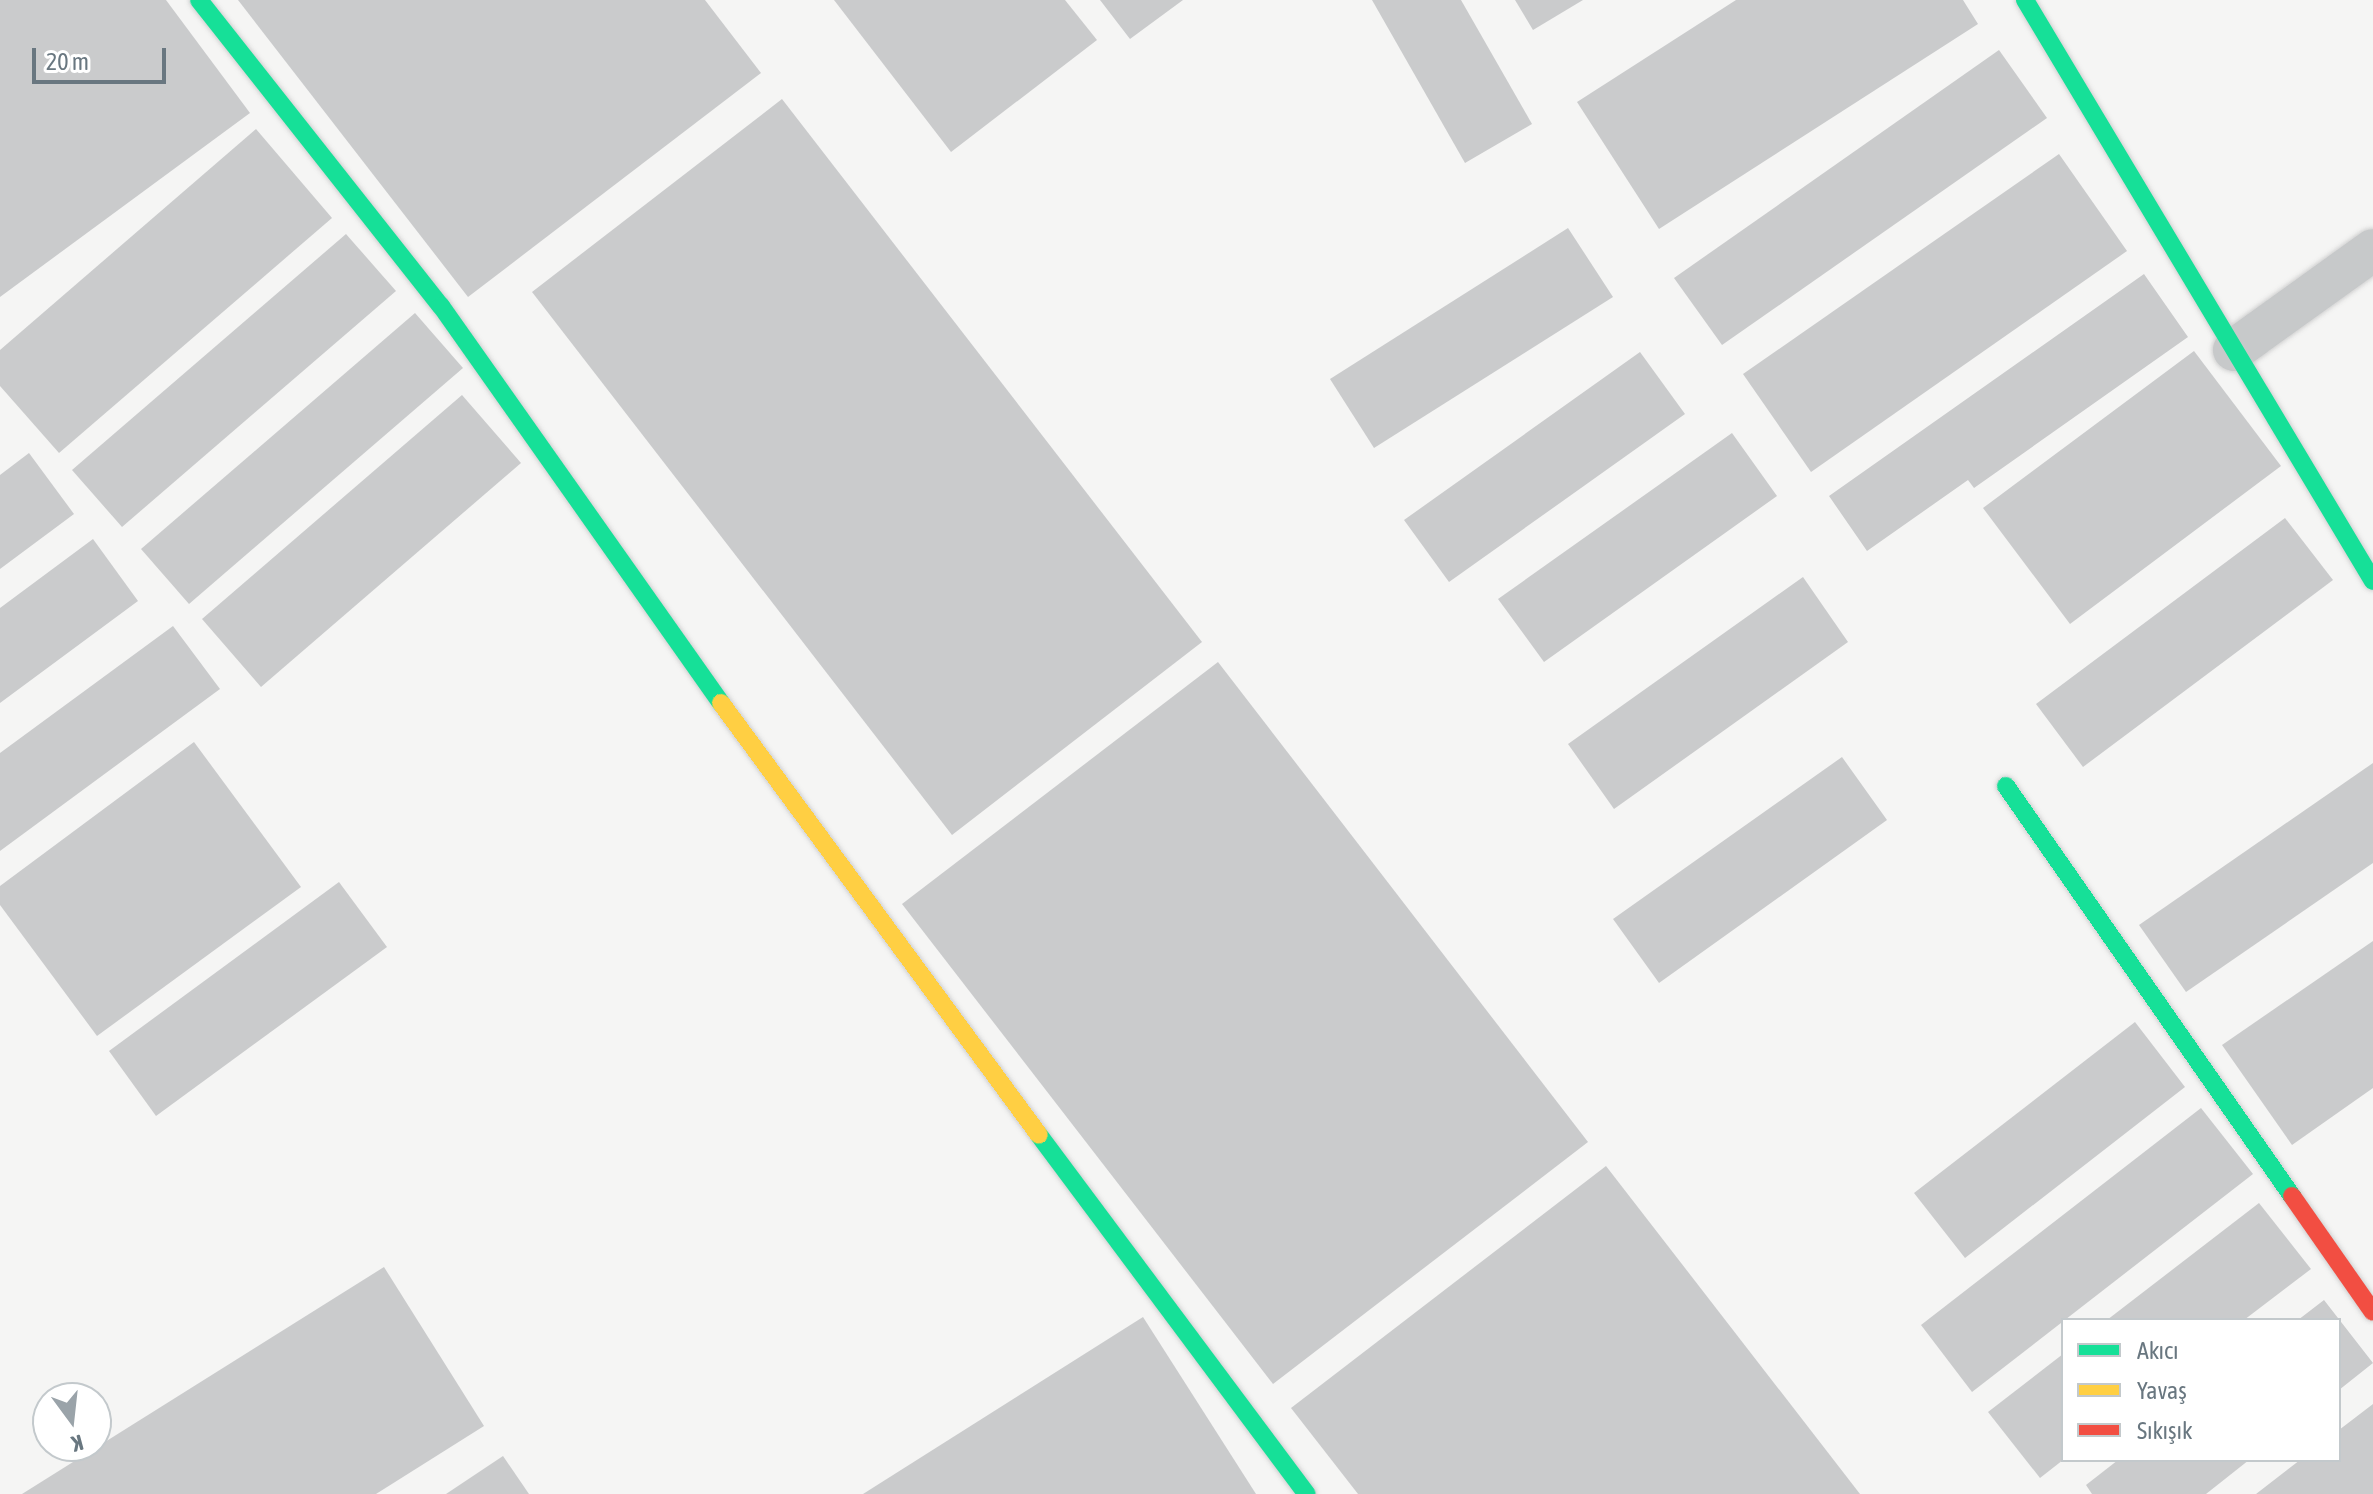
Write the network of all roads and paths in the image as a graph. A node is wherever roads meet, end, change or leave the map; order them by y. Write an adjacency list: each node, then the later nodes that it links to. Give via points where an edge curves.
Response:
1 (199, 0): 8 (street, via 441,306 765,766)
2 (2025, 0): 4 (street)
3 (2373, 250): 4 (street)
4 (2234, 350): 5 (street)
5 (2373, 581)
6 (2006, 786): 7 (street)
7 (2373, 1312)
8 (1307, 1494)

